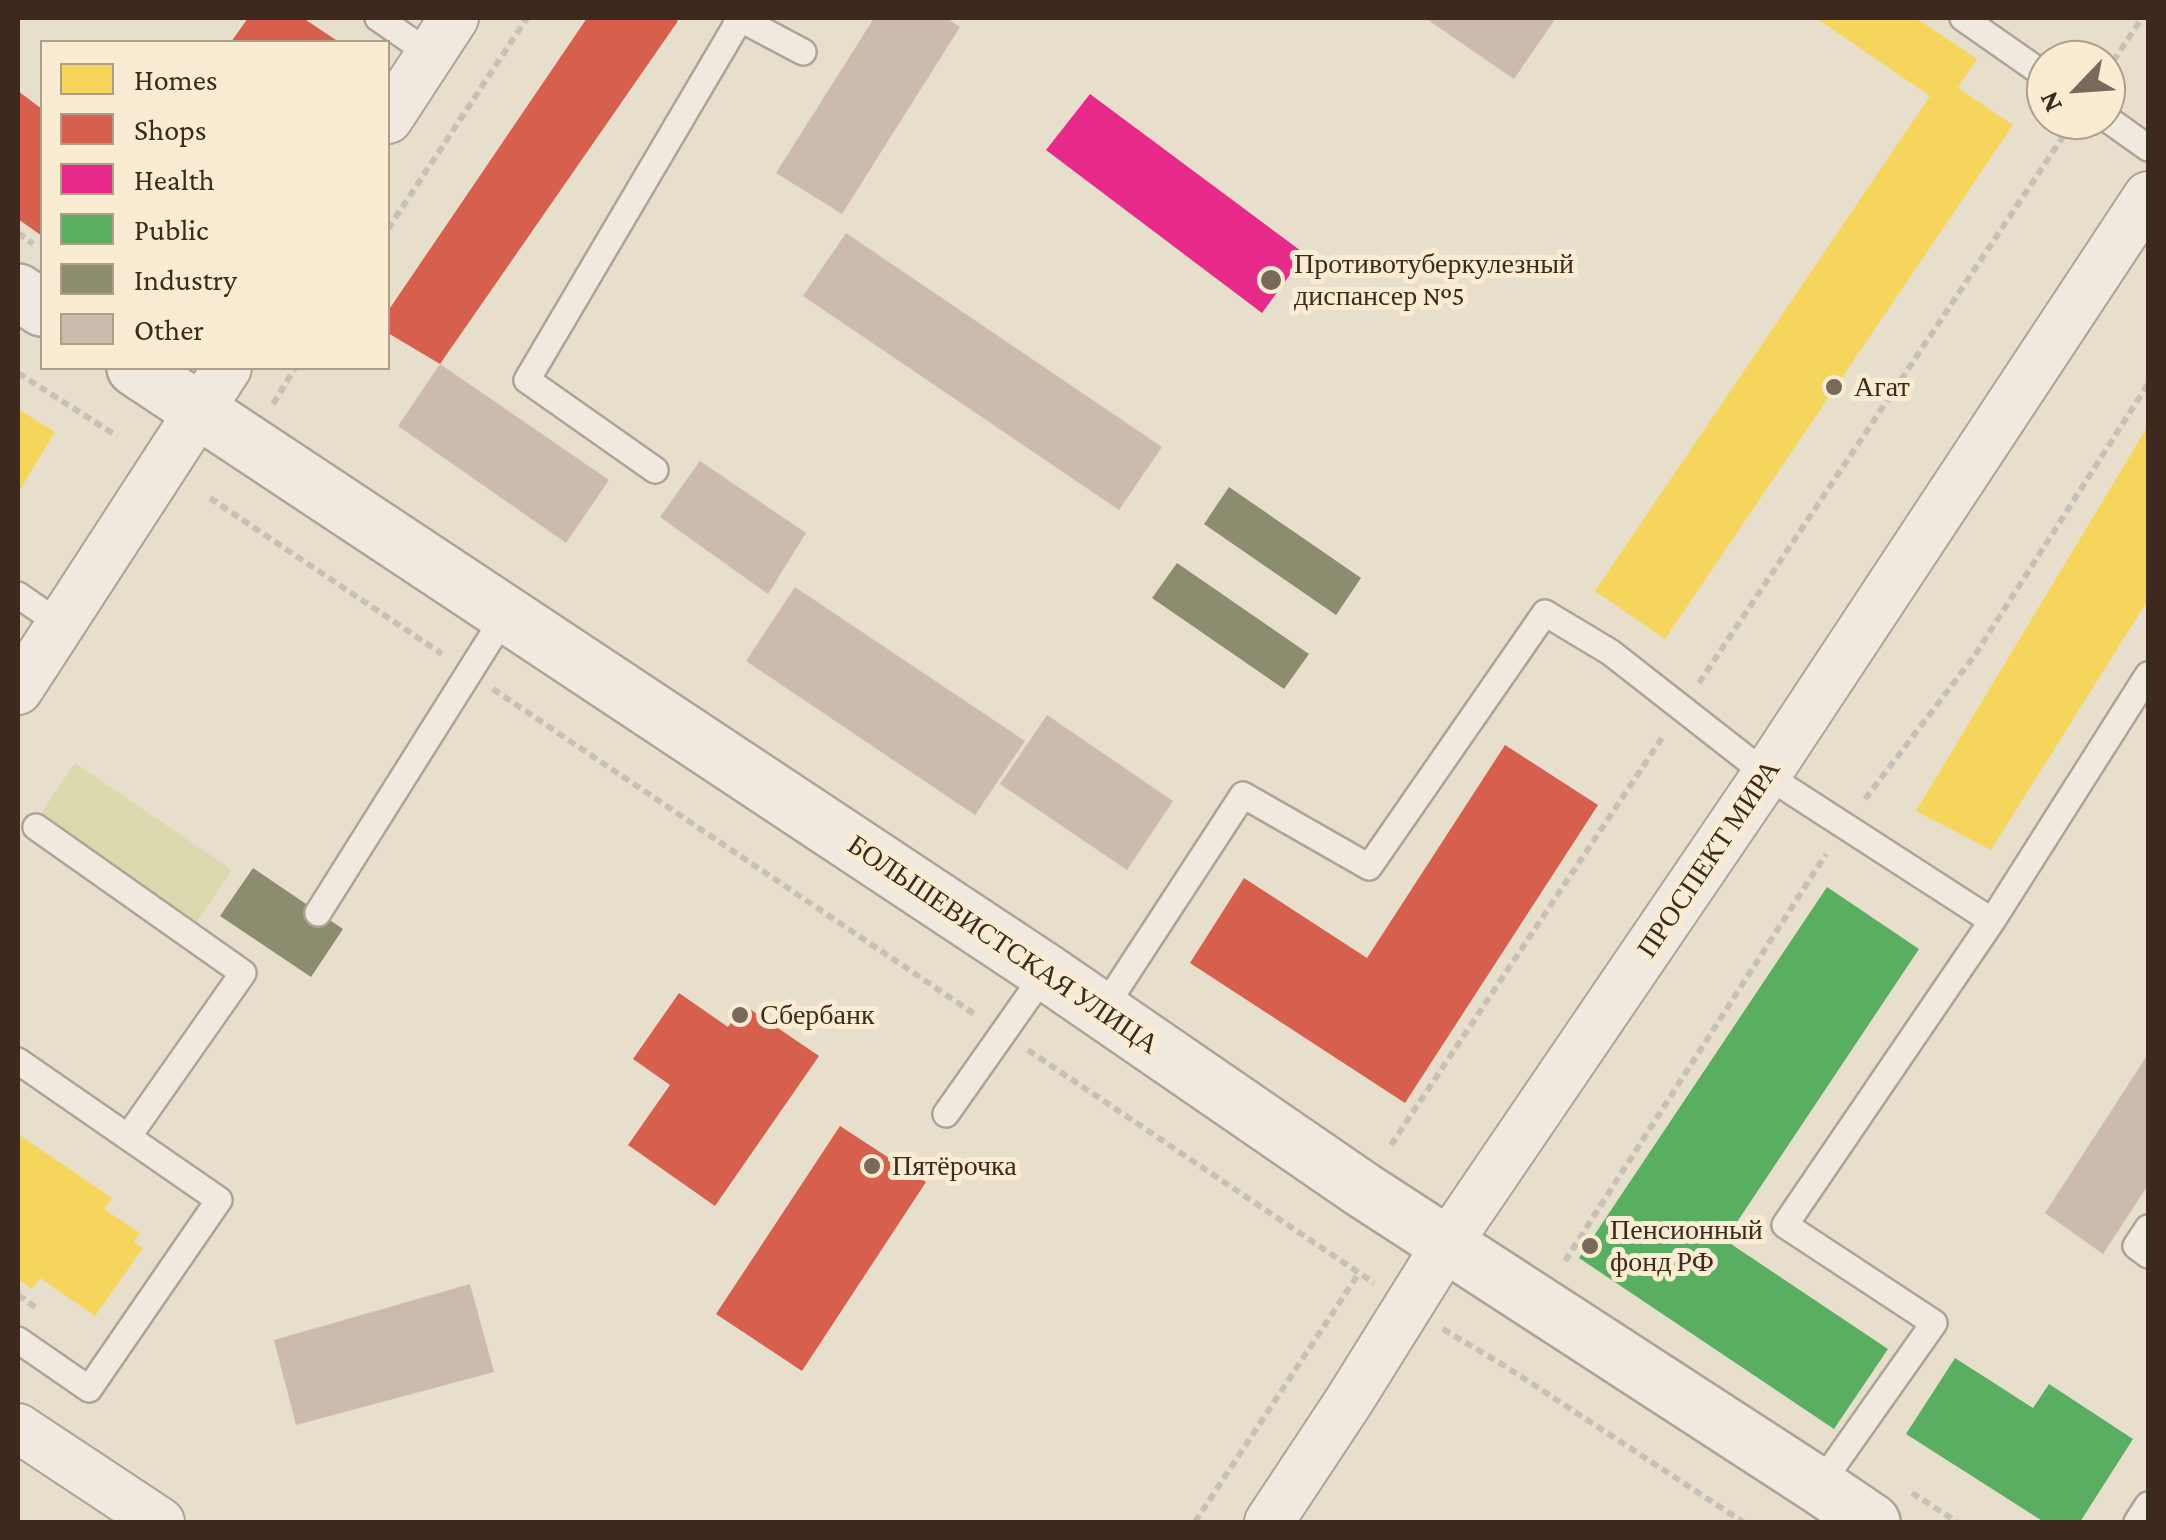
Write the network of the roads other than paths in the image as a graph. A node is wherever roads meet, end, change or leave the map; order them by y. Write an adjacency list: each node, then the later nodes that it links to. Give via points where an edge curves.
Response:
1 (378, 18): 4 (lane)
2 (738, 18): 5 (lane); 15 (lane, via 527,380)
3 (1963, 18): 6 (lane)
4 (442, 36): 7 (street)
5 (803, 52)
6 (2026, 62)
7 (390, 116)
8 (2126, 132): 9 (lane)
9 (2148, 148)
10 (2148, 196): 21 (street, ПРОСПЕКТ МИРА)
11 (18, 292): 12 (street)
12 (40, 307)
13 (143, 370): 14 (street, БОЛЬШЕВИСТСКАЯ УЛИЦА)
14 (213, 388): 17 (street, БОЛЬШЕВИСТСКАЯ УЛИЦА); 18 (street)
15 (655, 470)
16 (18, 595): 18 (lane)
17 (506, 614): 23 (lane); 25 (street, БОЛЬШЕВИСТСКАЯ УЛИЦА)
18 (60, 624): 20 (street)
19 (2148, 674): 24 (lane)
20 (18, 690)
21 (1766, 775): 24 (lane); 26 (lane, via 1610,652 1545,614 1369,867 1242,795); 31 (street, ПРОСПЕКТ МИРА)
22 (36, 827): 29 (lane, via 243,972)
23 (318, 913)
24 (1992, 921): 35 (lane, via 1785,1225 1934,1323)
25 (1046, 972): 26 (street, БОЛЬШЕВИСТСКАЯ УЛИЦА); 28 (lane)
26 (1102, 1011): 31 (street, БОЛЬШЕВИСТСКАЯ УЛИЦА)
27 (18, 1061): 29 (lane)
28 (946, 1114)
29 (128, 1137): 33 (lane, via 219,1200 89,1389)
30 (2148, 1228): 32 (lane, via 2136,1246)
31 (1447, 1244): 35 (street, БОЛЬШЕВИСТСКАЯ УЛИЦА); 38 (street, ПРОСПЕКТ МИРА)
32 (2148, 1255)
33 (18, 1340)
34 (18, 1428): 37 (street)
35 (1819, 1486): 39 (street, БОЛЬШЕВИСТСКАЯ УЛИЦА)
36 (2148, 1505): 40 (lane)
37 (160, 1522)
38 (1269, 1522)
39 (1872, 1522)
40 (2137, 1522)

